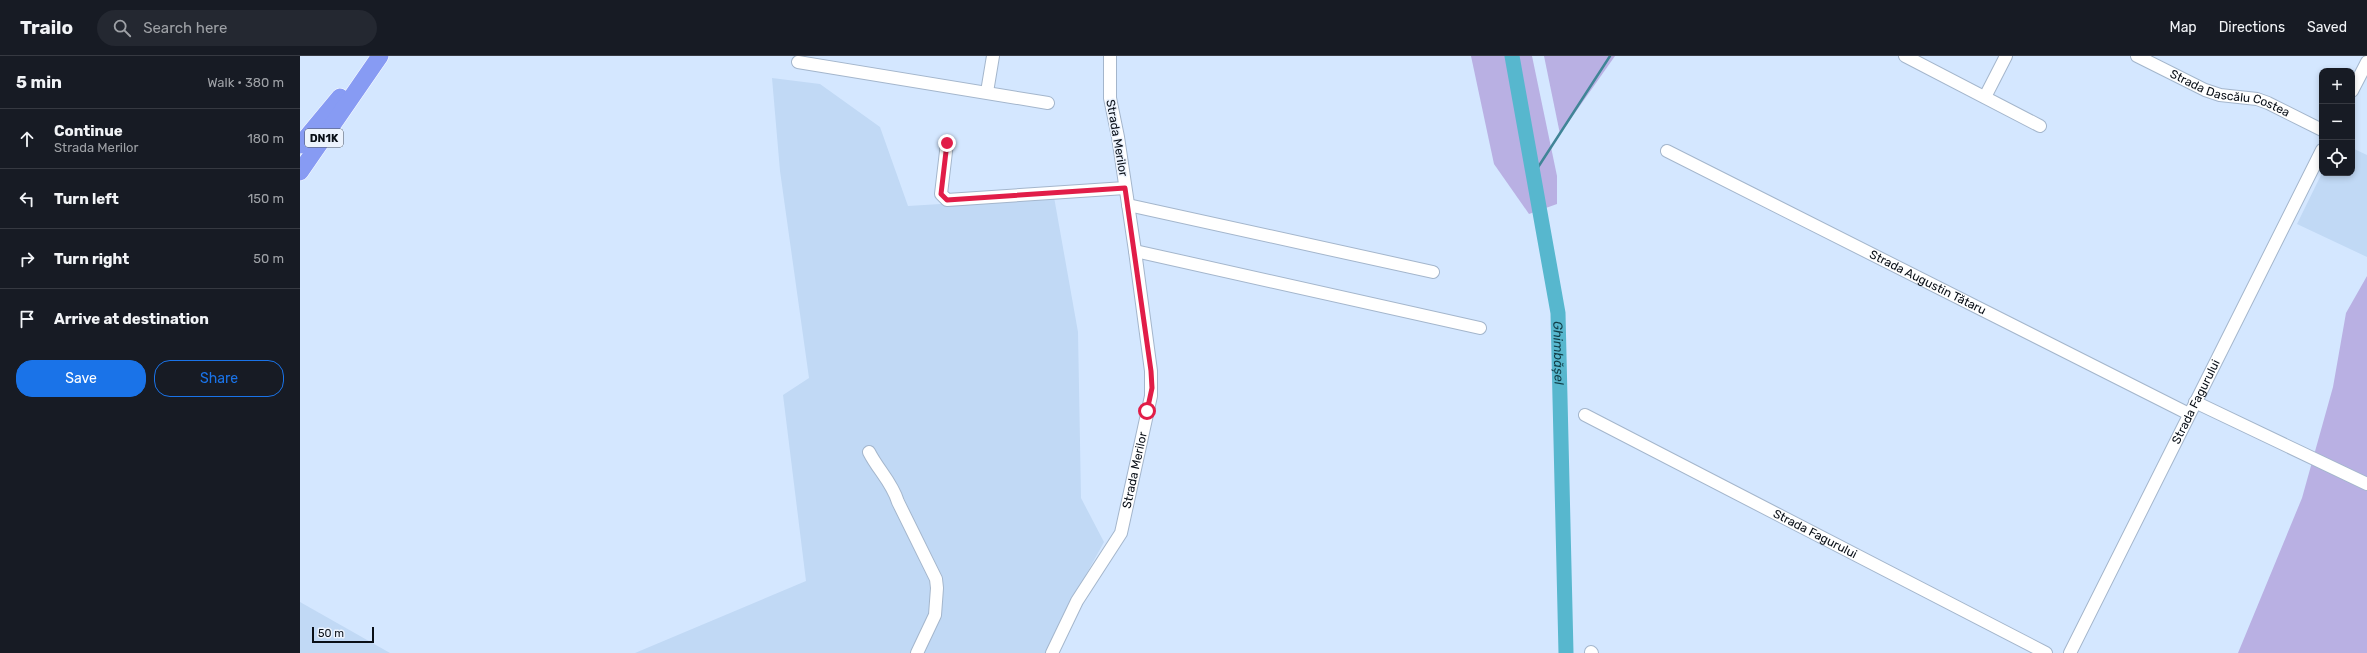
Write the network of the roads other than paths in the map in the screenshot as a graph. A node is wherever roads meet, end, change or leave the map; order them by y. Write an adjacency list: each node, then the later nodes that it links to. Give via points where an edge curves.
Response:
1 (367, 56): 13 (highway, DN1K)
2 (380, 56): 13 (highway, DN1K)
3 (993, 56): 11 (street)
4 (1110, 56): 24 (street, Strada Merilor, via 1110,98)
5 (1905, 56): 12 (street)
6 (2006, 56): 12 (street)
7 (2137, 56): 16 (street, Strada Dascălu Costea, via 2205,90 2258,99)
8 (798, 62): 11 (street)
9 (2367, 62): 10 (street)
10 (2355, 85)
11 (987, 92): 14 (street)
12 (1985, 97): 15 (street)
13 (344, 100): 18 (highway); 20 (highway, DN1K); 22 (highway, DN1K); 23 (highway)
14 (1048, 103)
15 (2040, 126)
16 (2319, 128)
17 (947, 143): 24 (street, via 941,194 947,200)
18 (300, 145)
19 (1667, 151): 30 (street, Strada Augustin Tătaru)
20 (300, 155)
21 (2319, 156): 29 (street, Strada Fagurului)
22 (300, 172)
23 (300, 187)
24 (1125, 188): 25 (street, Strada Merilor)
25 (1128, 205): 26 (street, Strada Merilor); 27 (street)
26 (1135, 251): 28 (street); 35 (street, Strada Merilor, via 1151,371 1151,396 1121,533 1077,601)
27 (1433, 272)
28 (1480, 328)
29 (2195, 402): 30 (street, Strada Fagurului); 33 (street)
30 (2189, 414): 37 (street, Strada Fagurului)
31 (1585, 415): 36 (street, Strada Fagurului)
32 (869, 452): 34 (street, via 877,468 894,488 898,502 936,579 937,606)
33 (2367, 484)
34 (917, 653)
35 (1052, 653)
36 (2046, 653)
37 (2070, 653)

